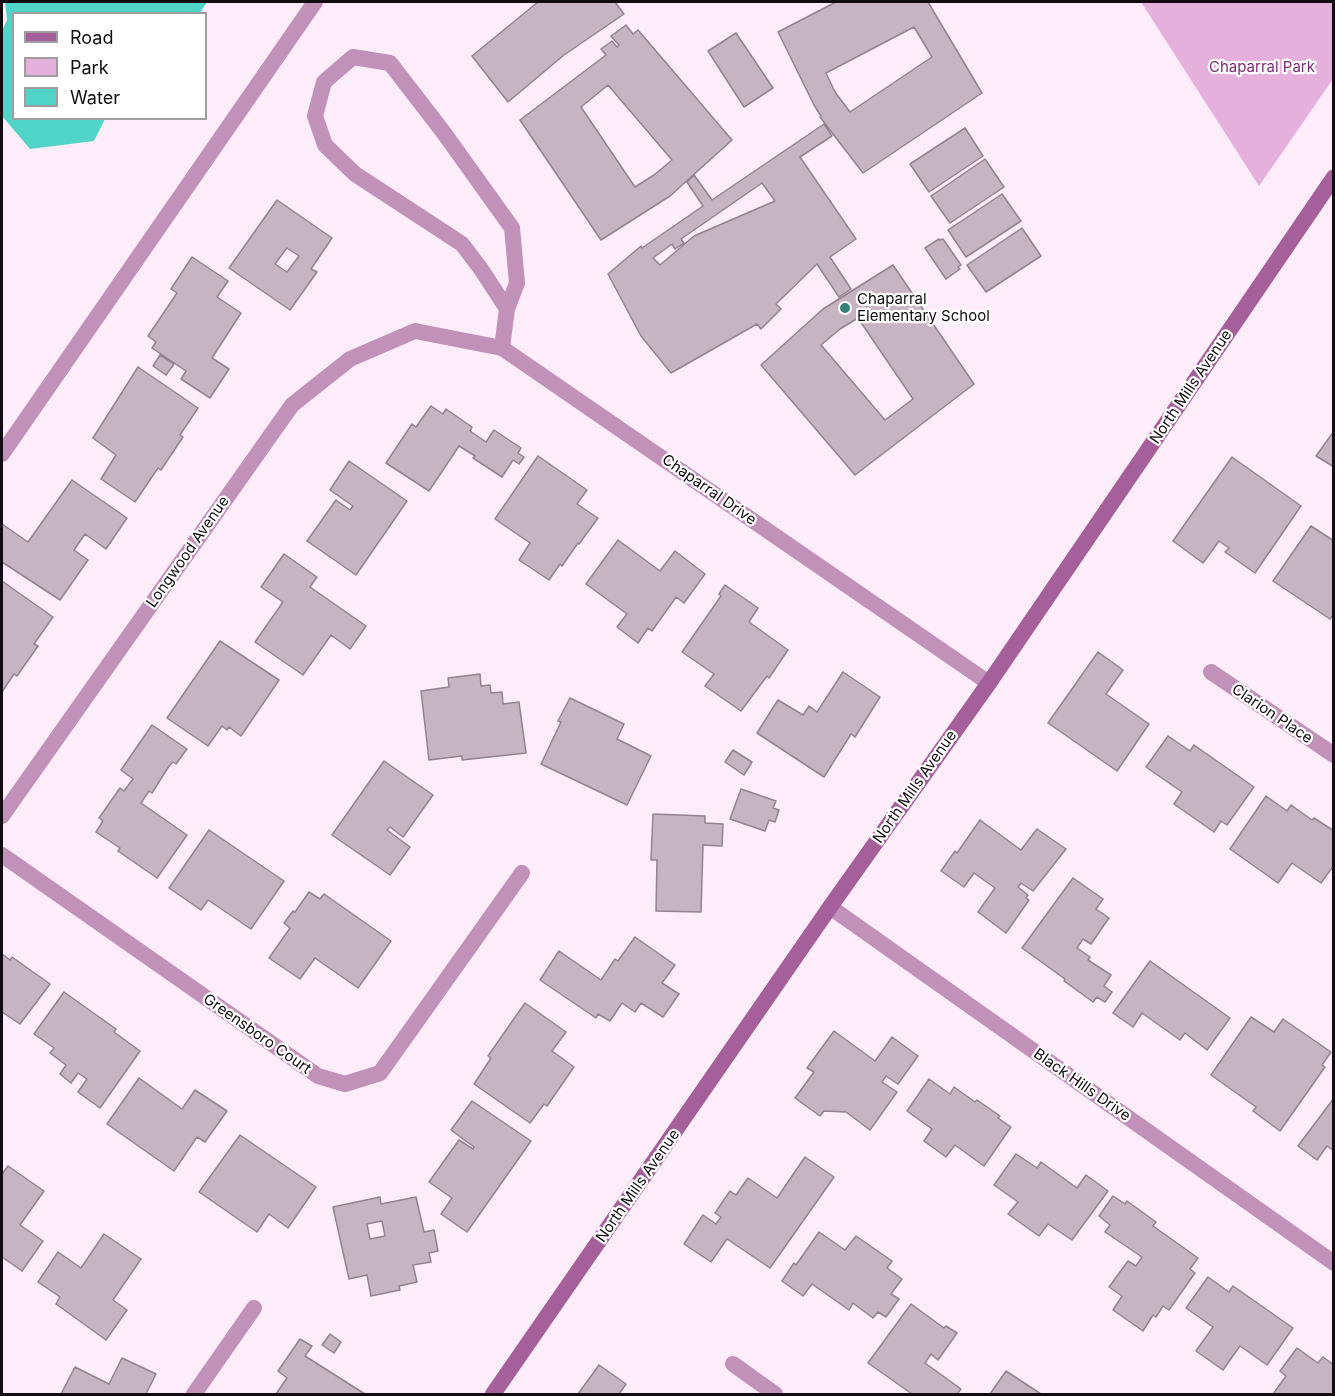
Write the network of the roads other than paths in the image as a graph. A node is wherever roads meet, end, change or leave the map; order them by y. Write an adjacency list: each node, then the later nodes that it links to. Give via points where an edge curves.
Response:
1 (315, 2): 6 (street)
2 (1334, 177): 8 (main road, North Mills Avenue)
3 (507, 309): 3 (street, via 517,283 512,228 390,63 353,57 324,82 315,116 325,145 355,174 462,244); 5 (street)
4 (415, 331): 5 (street, Chaparral Drive); 10 (street, Longwood Avenue, via 350,359 292,405)
5 (502, 348): 8 (street, Chaparral Drive)
6 (2, 454)
7 (1211, 672): 9 (street, Clarion Place)
8 (989, 683): 13 (main road, North Mills Avenue)
9 (1334, 755)
10 (2, 816)
11 (2, 855): 12 (street, Greensboro Court, via 318,1076 345,1084 380,1073)
12 (522, 873)
13 (830, 907): 14 (street, Black Hills Drive); 18 (main road, North Mills Avenue)
14 (1334, 1263)
15 (254, 1308): 17 (street)
16 (733, 1364): 19 (street)
17 (194, 1395)
18 (493, 1395)
19 (775, 1395)

